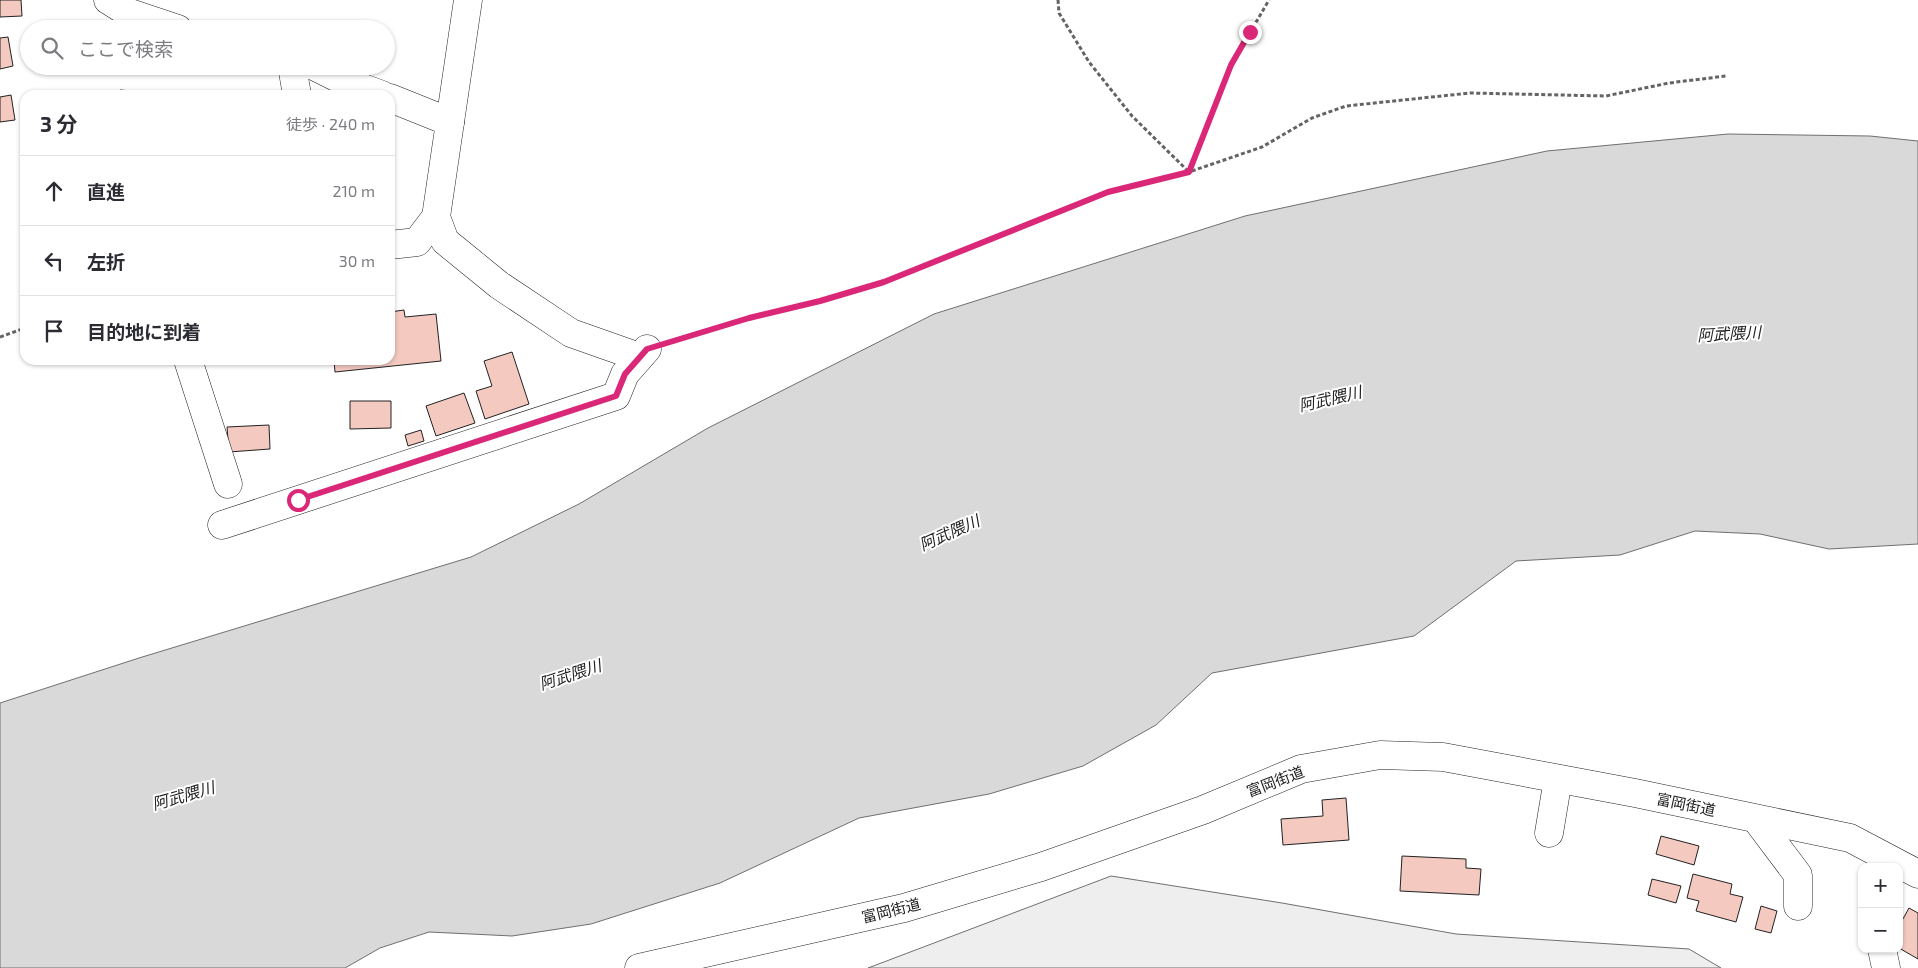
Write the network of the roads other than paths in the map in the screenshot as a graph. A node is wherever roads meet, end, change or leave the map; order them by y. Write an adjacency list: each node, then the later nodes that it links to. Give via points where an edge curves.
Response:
1 (108, 0): 3 (street, via 127,12)
2 (468, 0): 9 (street)
3 (151, 20)
4 (293, 75): 6 (street)
5 (332, 75): 7 (street)
6 (295, 90)
7 (368, 90)
8 (395, 100): 9 (street)
9 (450, 122): 10 (street)
10 (436, 217): 11 (street, via 417,242); 14 (street, via 446,241 499,285 571,333 643,353 625,374 616,396)
11 (395, 244)
12 (190, 365): 13 (street)
13 (228, 484)
14 (222, 525)
15 (1558, 779): 16 (street, 富岡街道); 17 (street); 22 (street, 富岡街道, via 1443,757 1380,755 1301,769 1203,810 1041,867 904,908)
16 (1756, 819): 18 (street, 富岡街道, via 1850,838); 20 (street, via 1798,875)
17 (1549, 833)
18 (1884, 862): 19 (street, 富岡街道)
19 (1918, 874)
20 (1798, 906)
21 (1883, 953): 23 (street)
22 (638, 968)
23 (1886, 968)

